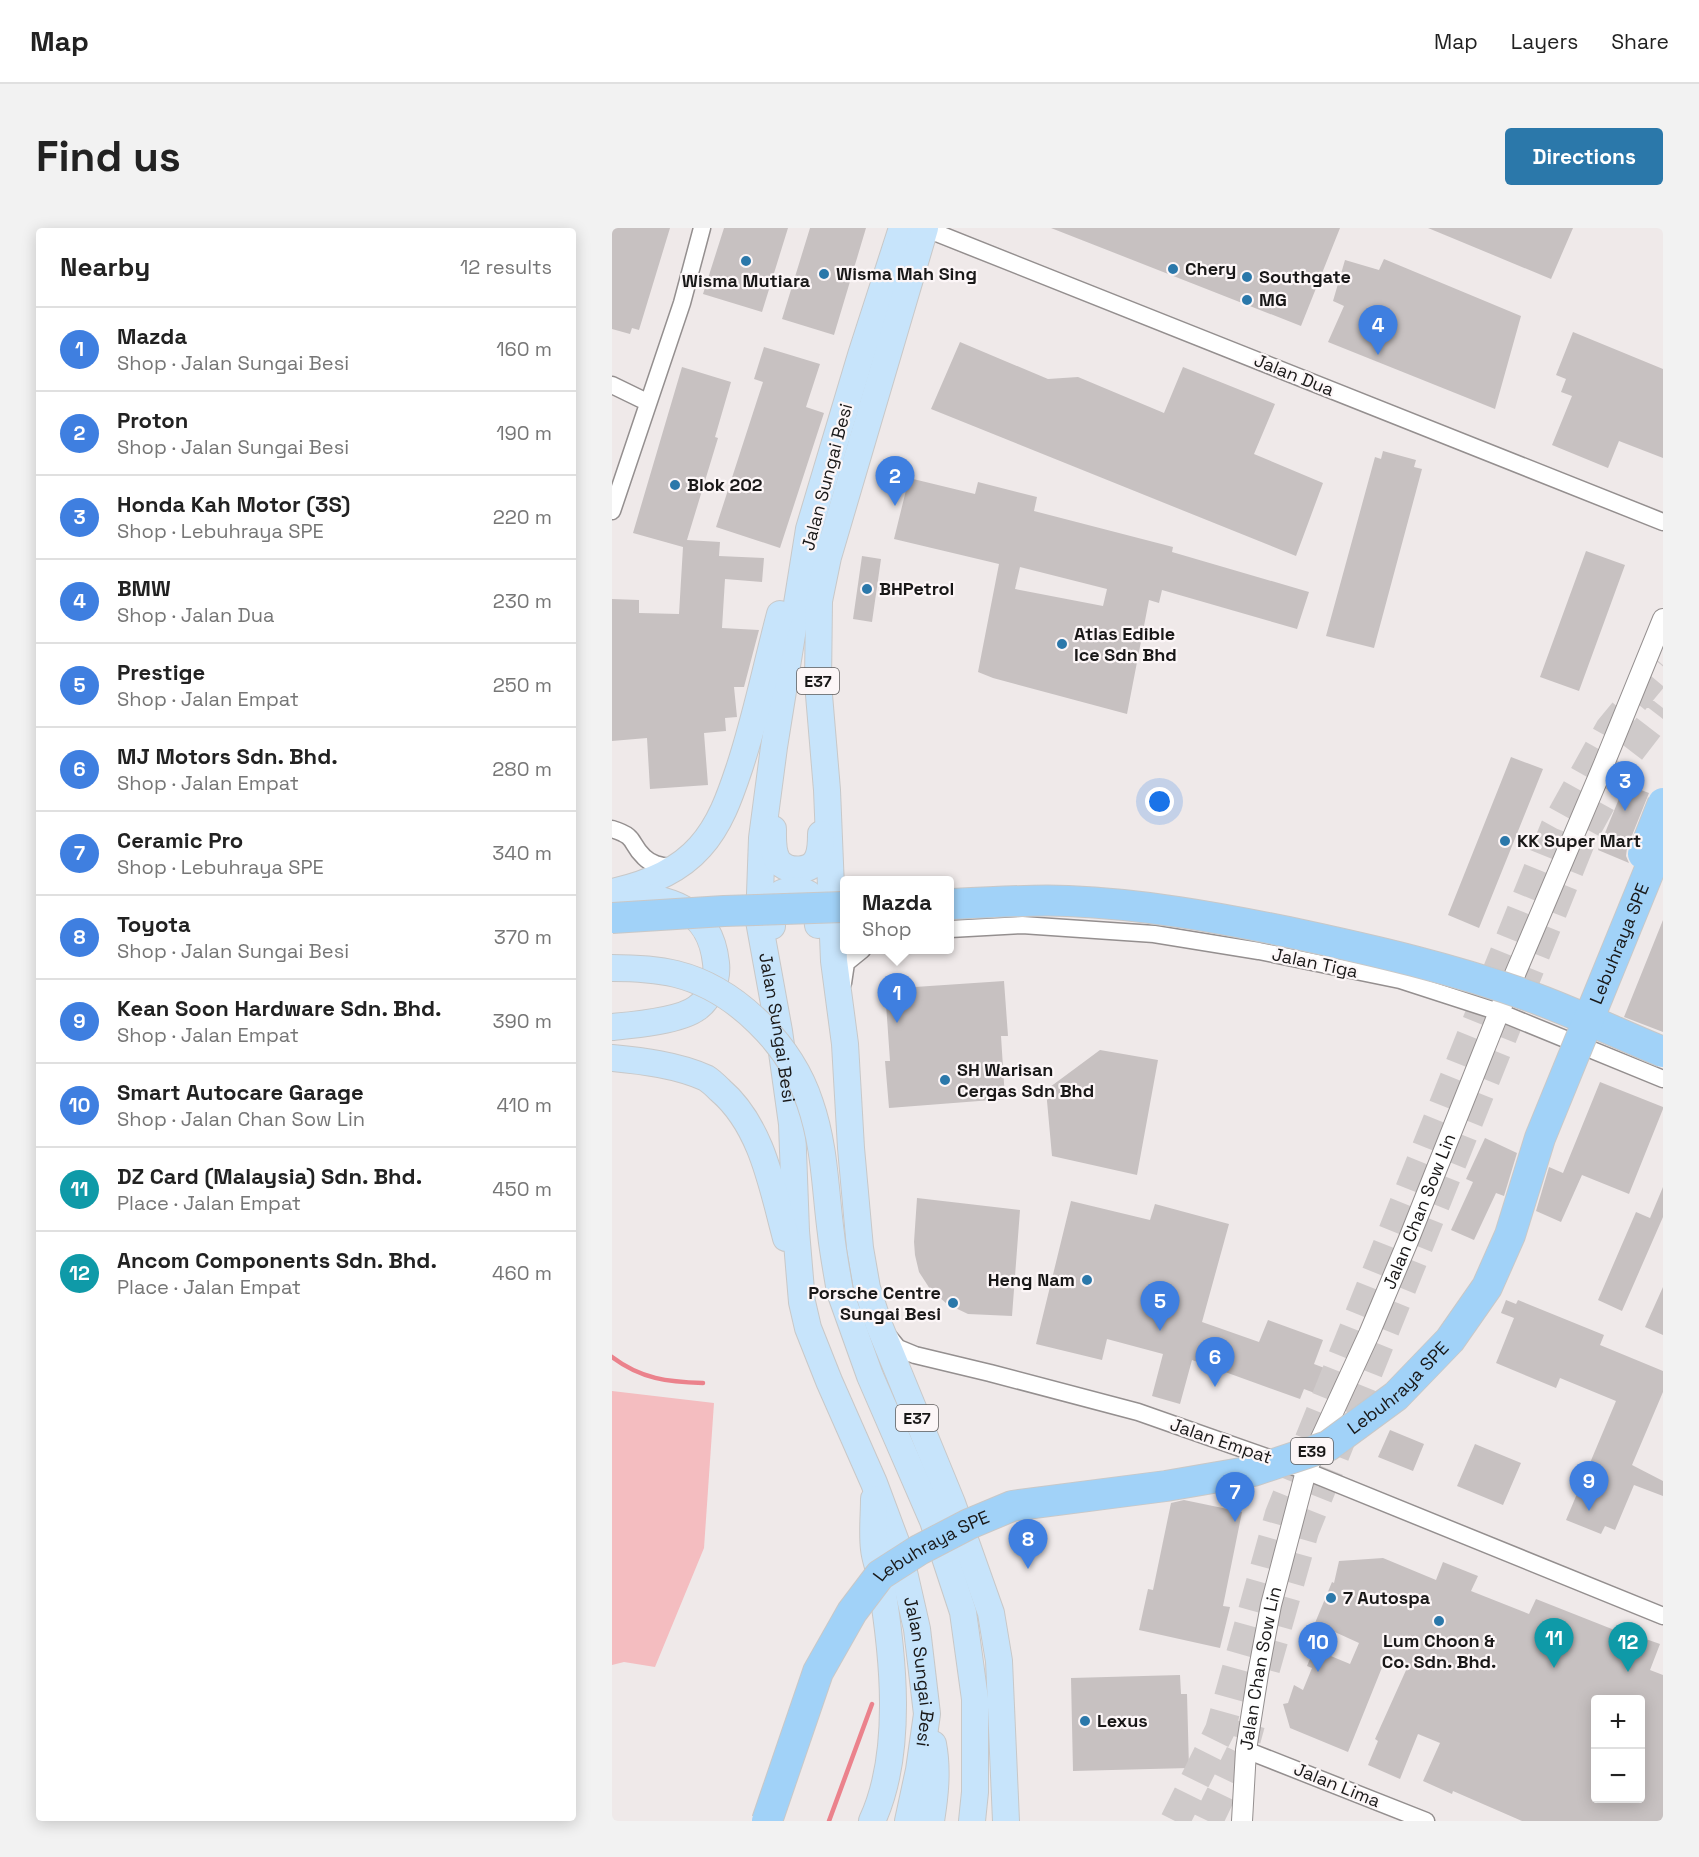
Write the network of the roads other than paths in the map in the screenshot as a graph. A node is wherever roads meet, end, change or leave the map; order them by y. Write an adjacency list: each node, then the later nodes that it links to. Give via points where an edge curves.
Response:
1 (702, 228): 5 (street, via 682,303)
2 (902, 228): 8 (main road, Jalan Sungai Besi / E37)
3 (925, 228): 7 (street, Jalan Dua); 11 (main road, Jalan Sungai Besi / E37, via 819,601)
4 (612, 385): 5 (street)
5 (647, 402): 6 (street)
6 (612, 511)
7 (1663, 522)
8 (809, 529): 10 (main road, Jalan Sungai Besi / E37); 17 (main road, via 791,571 764,684 727,806 701,846)
9 (1663, 619): 29 (street, Jalan Chan Sow Lin)
10 (777, 725): 11 (main road, via 773,842 777,860 789,869 810,867 821,849); 33 (main road, Jalan Sungai Besi / E37, via 761,849 759,921)
11 (821, 735): 16 (main road, Jalan Sungai Besi / E37)
12 (1663, 803): 45 (highway, Lebuhraya SPE / E39, bridge, via 1530,1136 1499,1235 1444,1332 1389,1390 1325,1438 1250,1462 1013,1498 966,1513 880,1562 838,1606 808,1669)
13 (612, 829): 15 (street, via 630,837)
14 (1663, 837): 48 (highway, Lebuhraya SPE / E39, bridge, via 1540,1138 1510,1235 1487,1287 1450,1340 1396,1396 1328,1446 1253,1471 1012,1506 929,1545 880,1575 852,1612 818,1672)
15 (642, 856): 17 (street, via 658,866); 19 (street, via 640,872)
16 (830, 865): 18 (street); 30 (main road, Jalan Sungai Besi / E37)
17 (676, 868): 19 (main road)
18 (840, 880)
19 (617, 897): 22 (highway, bridge, via 724,911); 32 (main road, via 653,897 699,920 710,935 717,969 715,982 697,1008 679,1016)
20 (954, 902): 29 (street, Jalan Tiga, via 1037,896 1177,905 1383,946)
21 (954, 902): 34 (highway, bridge, via 1065,901 1152,908 1340,943 1418,961 1509,990)
22 (840, 907)
23 (954, 922): 36 (highway, via 1084,921 1159,928 1367,968 1497,1005)
24 (840, 927): 26 (highway)
25 (954, 929): 31 (street, Jalan Tiga, via 1022,926 1154,934 1400,980)
26 (612, 938)
27 (857, 954): 30 (street, via 846,963)
28 (612, 968): 52 (main road, bridge, via 677,974 735,1003 783,1050 810,1102 826,1170 830,1233 840,1293 870,1376 933,1521 963,1612 975,1699)
29 (1511, 985): 31 (street, Jalan Chan Sow Lin); 34 (street, Jalan Tiga)
30 (840, 1003): 38 (main road, Jalan Sungai Besi / E37)
31 (1499, 1012): 37 (street, Jalan Tiga); 41 (street, Jalan Chan Sow Lin, via 1408,1241)
32 (612, 1027)
33 (779, 1031): 38 (main road, via 773,904 780,894 799,891 810,895 816,904); 39 (main road, Jalan Sungai Besi / E37, via 792,1124)
34 (1663, 1050)
35 (612, 1058): 39 (main road, via 672,1067 708,1079 735,1102 755,1134)
36 (1663, 1070)
37 (1663, 1079)
38 (851, 1148): 40 (main road, Jalan Sungai Besi / E37, via 860,1248)
39 (802, 1302): 42 (main road, Jalan Sungai Besi / E37, via 829,1381)
40 (879, 1325): 41 (street, Jalan Empat, via 898,1348 915,1355 1138,1412); 47 (main road, Jalan Sungai Besi / E37, via 952,1503 991,1613 999,1661)
41 (1306, 1471): 43 (street, Jalan Empat); 46 (street, Jalan Chan Sow Lin, via 1271,1605)
42 (874, 1483): 44 (main road, Jalan Sungai Besi / E37, via 899,1550 916,1629); 49 (main road, via 874,1550 885,1608 893,1723 890,1762)
43 (1663, 1616)
44 (927, 1714): 50 (main road, Jalan Sungai Besi / E37); 51 (main road, via 936,1760)
45 (786, 1735)
46 (1246, 1750): 55 (street, Jalan Chan Sow Lin); 56 (street, Jalan Lima)
47 (1005, 1772): 53 (main road, E37); 54 (main road)
48 (767, 1821)
49 (872, 1821)
50 (908, 1821)
51 (931, 1821)
52 (972, 1821)
53 (999, 1821)
54 (1006, 1821)
55 (1242, 1821)
56 (1426, 1821)

